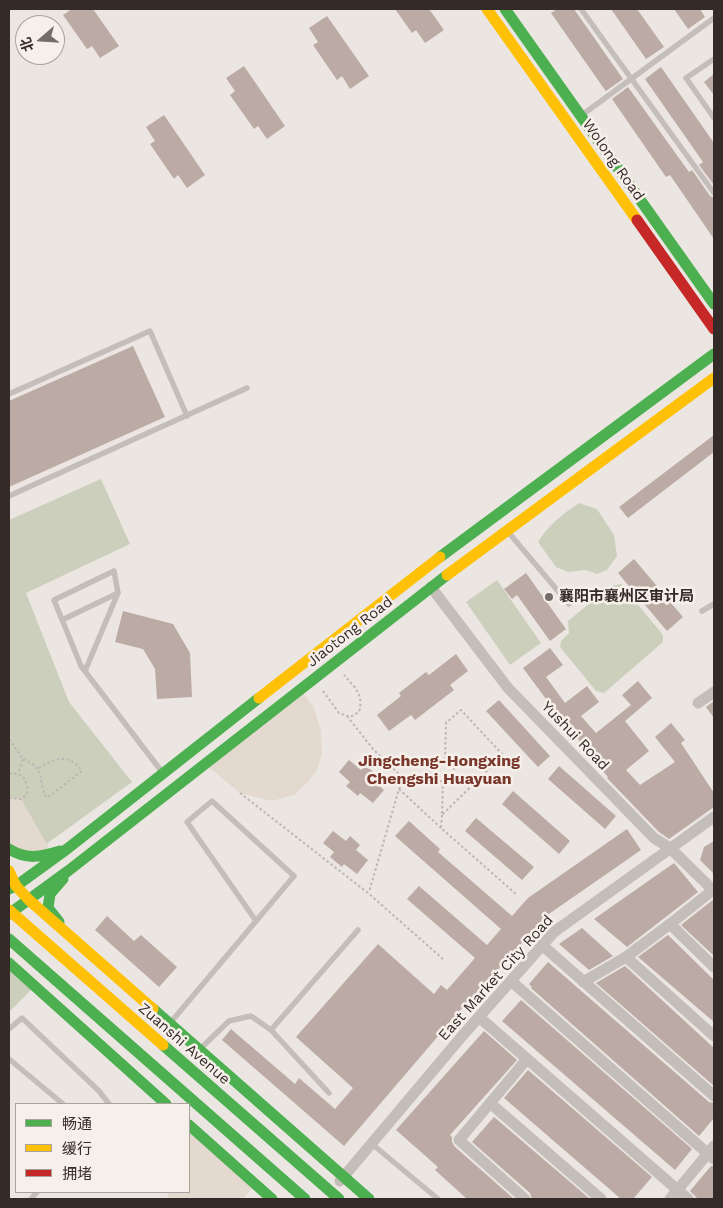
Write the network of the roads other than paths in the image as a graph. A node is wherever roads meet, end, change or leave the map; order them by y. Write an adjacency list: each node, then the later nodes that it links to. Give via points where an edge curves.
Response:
1 (487, 9): 11 (main road, Wolong Road)
2 (505, 9): 7 (main road, Wolong Road)
3 (581, 9): 6 (lane)
4 (714, 18): 6 (lane)
5 (714, 59): 8 (lane, via 686,78)
6 (631, 79): 7 (lane); 9 (lane)
7 (581, 116): 10 (main road, Wolong Road)
8 (714, 118)
9 (714, 193)
10 (714, 304)
11 (714, 329)
12 (714, 354): 28 (main road, Jiaotong Road, via 422,571)
13 (714, 378): 18 (main road, Jiaotong Road)
14 (247, 388): 16 (lane)
15 (9, 394): 16 (lane, via 150,331)
16 (187, 416): 17 (lane)
17 (9, 496)
18 (507, 531): 19 (main road, Jiaotong Road); 21 (lane)
19 (431, 587): 30 (street, Yushui Road, via 508,688 654,838); 34 (main road, Jiaotong Road)
20 (118, 593): 24 (lane); 24 (lane, via 114,571 54,600); 25 (lane)
21 (569, 604)
22 (714, 604): 23 (lane)
23 (702, 611)
24 (62, 620): 25 (lane)
25 (85, 671): 28 (lane)
26 (714, 692): 27 (street)
27 (698, 704)
28 (164, 773): 32 (main road, Jiaotong Road)
29 (714, 817): 30 (street, East Market City Road)
30 (670, 848): 36 (street, Yushui Road); 44 (street, East Market City Road, via 554,932)
31 (9, 849): 32 (main road, via 15,854 36,858)
32 (67, 849): 35 (main road, Jiaotong Road)
33 (9, 871): 35 (main road)
34 (68, 872): 37 (main road, Jiaotong Road); 42 (main road, via 50,894 48,908)
35 (12, 888): 37 (main road)
36 (714, 890): 40 (street)
37 (29, 900): 38 (main road, Jiaotong Road); 42 (main road)
38 (10, 912): 57 (main road, Zuanshi Avenue)
39 (256, 921): 39 (lane, via 294,876 212,800 187,822); 51 (lane)
40 (670, 924): 45 (street); 47 (street)
41 (358, 930): 53 (lane)
42 (69, 935): 51 (main road)
43 (9, 939): 66 (main road)
44 (542, 945): 48 (street, East Market City Road); 49 (street)
45 (626, 957): 49 (street); 54 (street)
46 (10, 964): 64 (main road)
47 (714, 968)
48 (511, 980): 50 (street, East Market City Road); 70 (street)
49 (584, 982): 61 (street)
50 (479, 1017): 59 (street); 69 (street, East Market City Road)
51 (170, 1024): 55 (main road)
52 (9, 1029): 63 (lane, via 22,1018)
53 (271, 1030): 56 (lane, via 251,1016 229,1021); 60 (lane)
54 (714, 1036)
55 (185, 1037): 56 (main road); 57 (main road)
56 (200, 1050): 71 (main road)
57 (171, 1053): 73 (main road, Zuanshi Avenue)
58 (9, 1059): 62 (lane)
59 (527, 1059): 65 (street); 72 (street)
60 (329, 1093)
61 (714, 1096)
62 (61, 1103)
63 (108, 1103)
64 (165, 1103)
65 (490, 1103): 79 (street, via 459,1140); 80 (street)
66 (200, 1107): 67 (main road); 75 (main road)
67 (190, 1118)
68 (190, 1126): 74 (main road)
69 (372, 1144): 71 (street, East Market City Road); 78 (lane)
70 (712, 1153): 72 (street)
71 (344, 1176): 73 (street, East Market City Road); 77 (main road)
72 (678, 1190): 81 (street); 82 (street)
73 (330, 1191): 76 (main road, Zuanshi Avenue)
74 (272, 1199)
75 (305, 1199)
76 (339, 1199)
77 (369, 1199)
78 (438, 1199)
79 (525, 1199)
80 (601, 1199)
81 (670, 1199)
82 (688, 1199)

